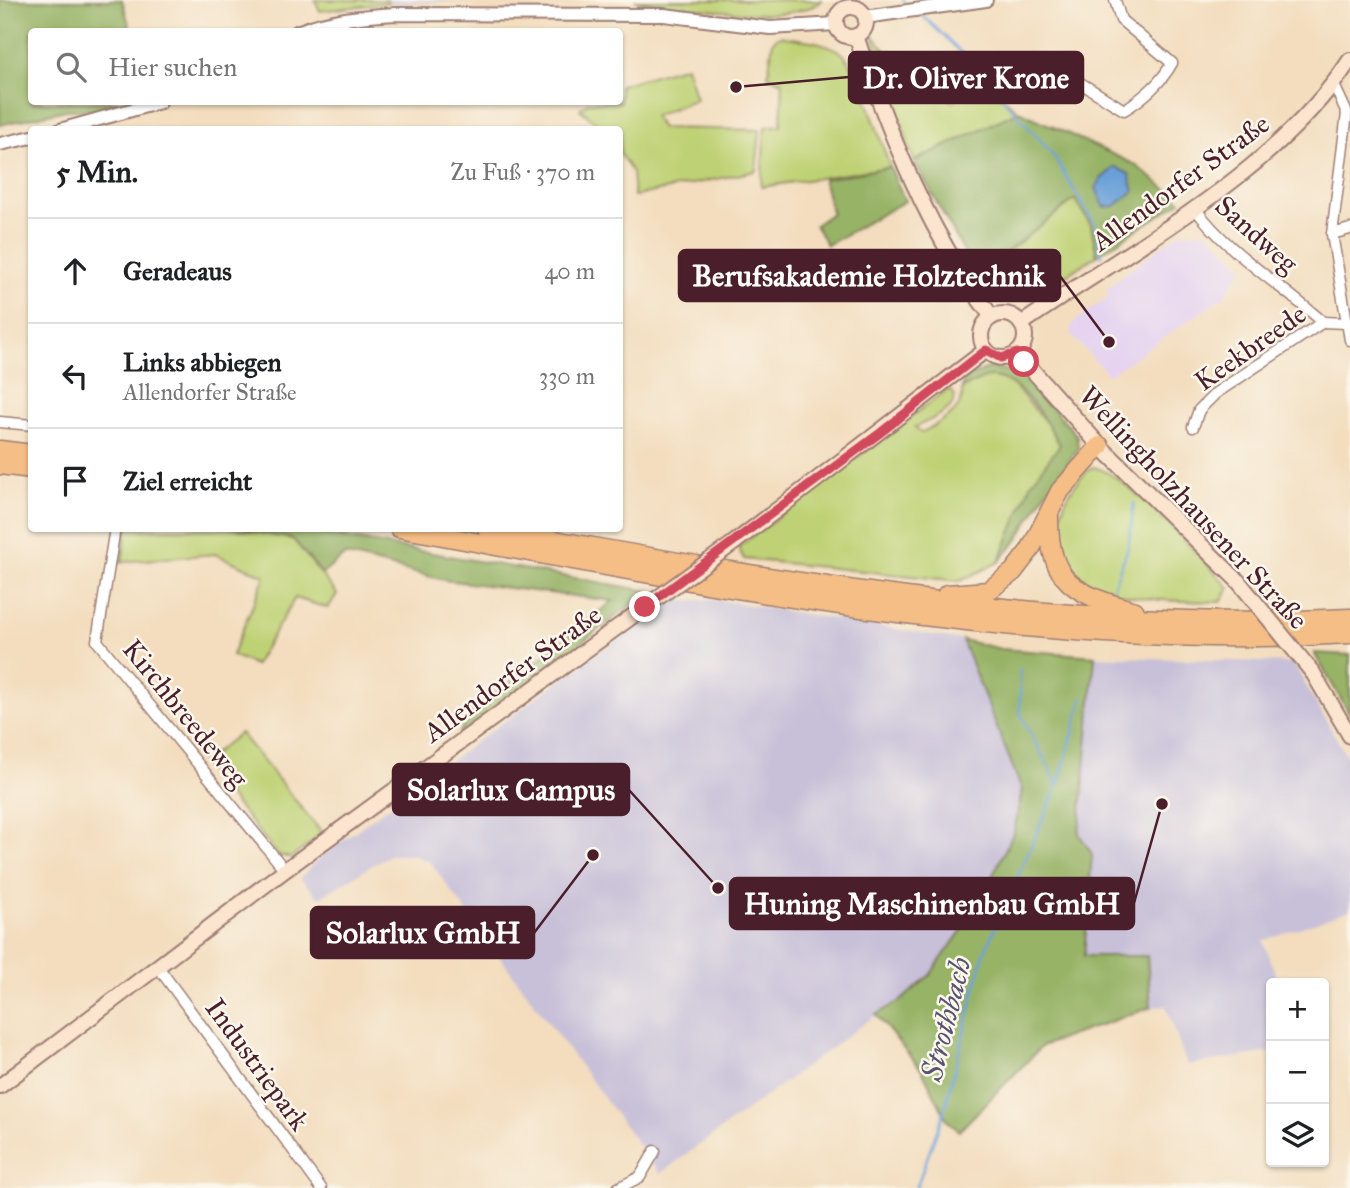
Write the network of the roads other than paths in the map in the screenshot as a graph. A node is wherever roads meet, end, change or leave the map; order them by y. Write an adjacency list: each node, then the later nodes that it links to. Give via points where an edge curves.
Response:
1 (986, 0): 4 (street)
2 (1115, 0): 9 (street, via 1121,20 1172,63 1167,73 1124,110)
3 (847, 4): 4 (main road); 5 (main road)
4 (865, 17): 7 (main road, via 863,30)
5 (836, 24): 6 (street, via 770,28 664,15 396,14 358,16); 7 (main road, via 843,35)
6 (306, 28)
7 (856, 36): 18 (main road, via 917,190)
8 (1350, 60): 10 (main road, Allendorfer Straße)
9 (1056, 73)
10 (1334, 85): 15 (main road, Allendorfer Straße, via 1279,142); 17 (street, via 1347,113)
11 (149, 105): 12 (street)
12 (74, 126)
13 (28, 138): 14 (street)
14 (0, 144)
15 (1194, 207): 19 (street, Sandweg, via 1251,265); 21 (main road, Allendorfer Straße)
16 (1350, 229): 17 (street)
17 (1332, 234): 20 (street)
18 (992, 317): 21 (main road, via 1005,314); 23 (main road, via 982,328)
19 (1322, 322): 20 (street, Keekbreede); 27 (street, Keekbreede, via 1216,393 1199,410)
20 (1346, 323): 22 (street)
21 (1021, 324): 24 (main road, via 1024,342)
22 (1350, 340)
23 (986, 350): 24 (main road, via 1001,358); 44 (main road, Allendorfer Straße, bridge, via 735,541)
24 (1017, 353): 28 (main road, Wellingholzhausener Straße)
25 (0, 422): 26 (street)
26 (28, 425)
27 (1192, 427)
28 (1100, 446): 33 (highway, via 1060,491); 43 (main road, Wellingholzhausener Straße, bridge, via 1238,581 1313,673)
29 (0, 450): 30 (highway)
30 (28, 454)
31 (0, 465): 32 (highway)
32 (28, 468)
33 (1049, 513): 37 (highway, via 1013,572 988,590); 39 (highway, via 1054,565 1075,588)
34 (113, 532): 44 (street, Kirchbreedeweg, via 97,641)
35 (421, 532): 41 (highway, via 701,582 931,616 1114,632)
36 (510, 532): 37 (highway)
37 (906, 598): 39 (highway)
38 (1350, 618): 39 (highway)
39 (1162, 619)
40 (1350, 634): 41 (highway)
41 (1291, 637): 42 (highway)
42 (1350, 646)
43 (1350, 736)
44 (285, 870): 45 (main road, Allendorfer Straße)
45 (158, 967): 46 (main road, Allendorfer Straße); 48 (street, Industriepark)
46 (0, 1086)
47 (654, 1151): 49 (street, via 640,1177)
48 (321, 1188)
49 (618, 1188)

